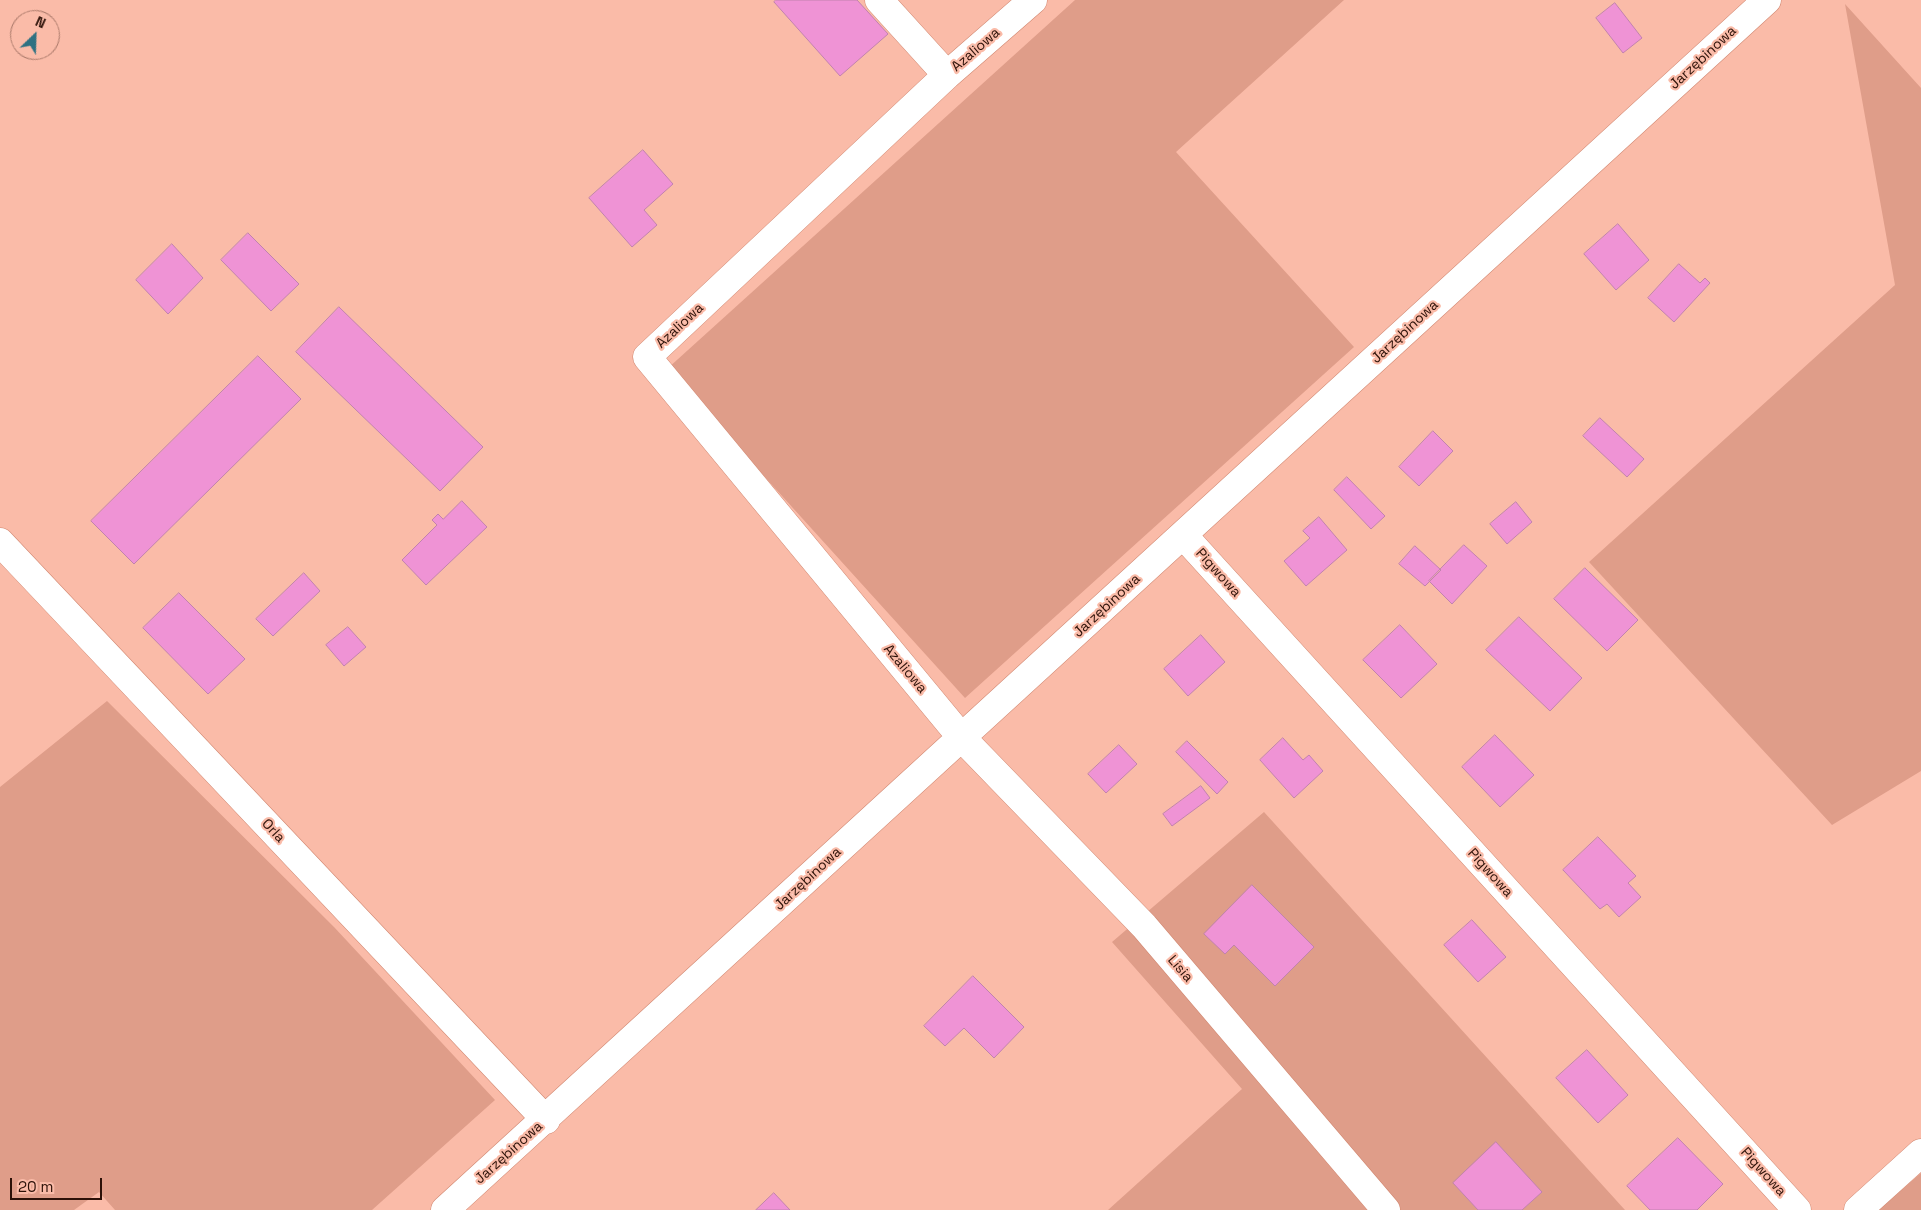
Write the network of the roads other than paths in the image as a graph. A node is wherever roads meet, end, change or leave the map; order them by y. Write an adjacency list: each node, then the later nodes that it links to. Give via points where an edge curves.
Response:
1 (879, 0): 4 (street)
2 (1032, 0): 4 (street, Azaliowa)
3 (1767, 0): 5 (street, Jarzębinowa)
4 (947, 75): 7 (street, Azaliowa, via 647,357)
5 (1183, 535): 7 (street, Jarzębinowa); 12 (street, Pigwowa)
6 (0, 542): 8 (street, Orla)
7 (962, 738): 8 (street, Jarzębinowa); 11 (street, Lisia, via 1144,926)
8 (546, 1120): 10 (street, Jarzębinowa)
9 (1921, 1153): 13 (street)
10 (445, 1210)
11 (1386, 1210)
12 (1797, 1210)
13 (1858, 1210)

